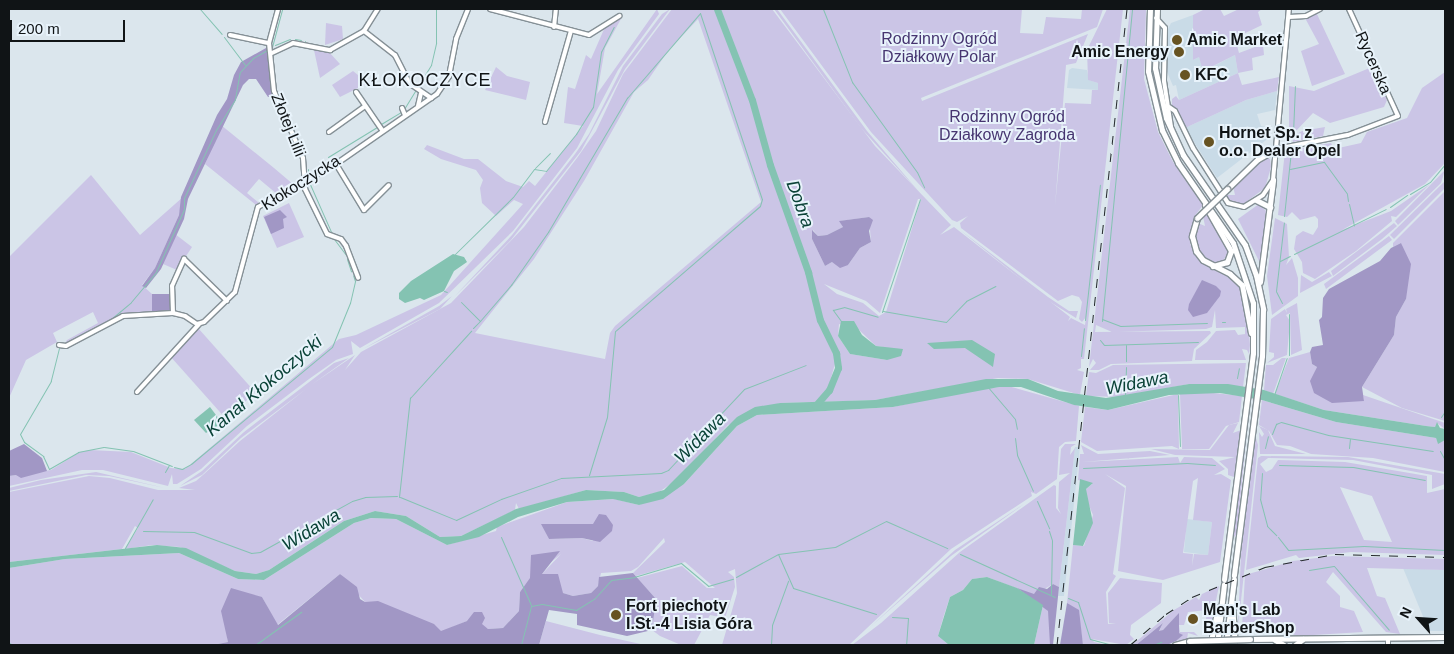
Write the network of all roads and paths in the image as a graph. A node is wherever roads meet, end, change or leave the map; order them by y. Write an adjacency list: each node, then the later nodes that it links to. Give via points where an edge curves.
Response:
1 (278, 9): 18 (street)
2 (378, 9): 15 (street)
3 (468, 9): 22 (street, Kłokoczycka, via 456,39 448,76)
4 (490, 9): 14 (street)
5 (556, 9): 14 (street)
6 (1150, 9): 39 (main road, via 1147,52 1152,98 1168,145)
7 (1157, 9): 13 (main road)
8 (1289, 9): 12 (street)
9 (1320, 9): 12 (street, via 1306,16)
10 (1349, 9): 32 (street, Rycerska, via 1398,116 1348,135)
11 (620, 16): 16 (street, via 591,35)
12 (1289, 17): 32 (street)
13 (1156, 18): 25 (street, via 1165,28 1163,67); 31 (main road, via 1156,80)
14 (554, 27): 16 (street)
15 (364, 31): 19 (street, via 330,50 293,43); 20 (street, via 398,59 406,78)
16 (571, 31): 28 (street)
17 (230, 35): 18 (street)
18 (269, 43): 19 (street, Złotej Lilii)
19 (272, 53): 37 (street, Złotej Lilii, via 274,91 303,158)
20 (418, 91): 22 (street); 24 (street)
21 (356, 92): 23 (street)
22 (431, 98): 24 (street, Kłokoczycka)
23 (365, 106): 29 (street); 30 (street)
24 (418, 106): 27 (street, Kłokoczycka)
25 (1169, 107): 31 (street); 40 (street, via 1175,111 1228,203 1242,208)
26 (402, 108): 27 (street)
27 (405, 115): 29 (street, Kłokoczycka)
28 (545, 122)
29 (382, 130): 35 (street, Kłokoczycka)
30 (329, 132)
31 (1172, 132): 44 (main road, via 1187,162 1242,239)
32 (1276, 149): 33 (main road); 34 (street)
33 (1265, 154): 34 (street); 42 (main road, bridge, via 1198,218 1192,230 1198,255)
34 (1275, 159): 36 (street)
35 (336, 164): 37 (street, Kłokoczycka); 38 (street, via 364,210)
36 (1272, 180): 40 (street); 41 (main road)
37 (305, 181): 43 (street, Złotej Lilii, via 327,234 340,239 348,250); 45 (street, Kłokoczycka, via 258,207 237,288)
38 (389, 185)
39 (1197, 189): 42 (main road, via 1230,251 1225,264); 49 (main road, via 1223,225 1242,264 1253,303)
40 (1256, 200): 41 (main road)
41 (1270, 207): 44 (main road)
42 (1211, 265): 49 (main road, via 1234,277 1244,289)
43 (358, 278)
44 (1259, 287): 51 (main road, via 1264,321 1262,356)
45 (227, 301): 46 (street, via 184,260 172,286); 47 (street, Kłokoczycka)
46 (173, 313): 47 (street); 48 (street, via 123,316 66,346)
47 (199, 324): 50 (street, Kłokoczycka)
48 (59, 345)
49 (1253, 354): 52 (main road)
50 (136, 392)
51 (1232, 600): 53 (main road); 54 (main road)
52 (1215, 636)
53 (1227, 636)
54 (1234, 636)
55 (1388, 638): 56 (main road); 59 (main road); 63 (street)
56 (1445, 638)
57 (1272, 639): 58 (main road); 60 (main road, bridge, via 1189,641); 61 (main road)
58 (1290, 639): 59 (main road); 62 (main road)
59 (1304, 639): 62 (main road)
60 (1175, 645)
61 (1284, 645)
62 (1294, 645)
63 (1388, 645)

